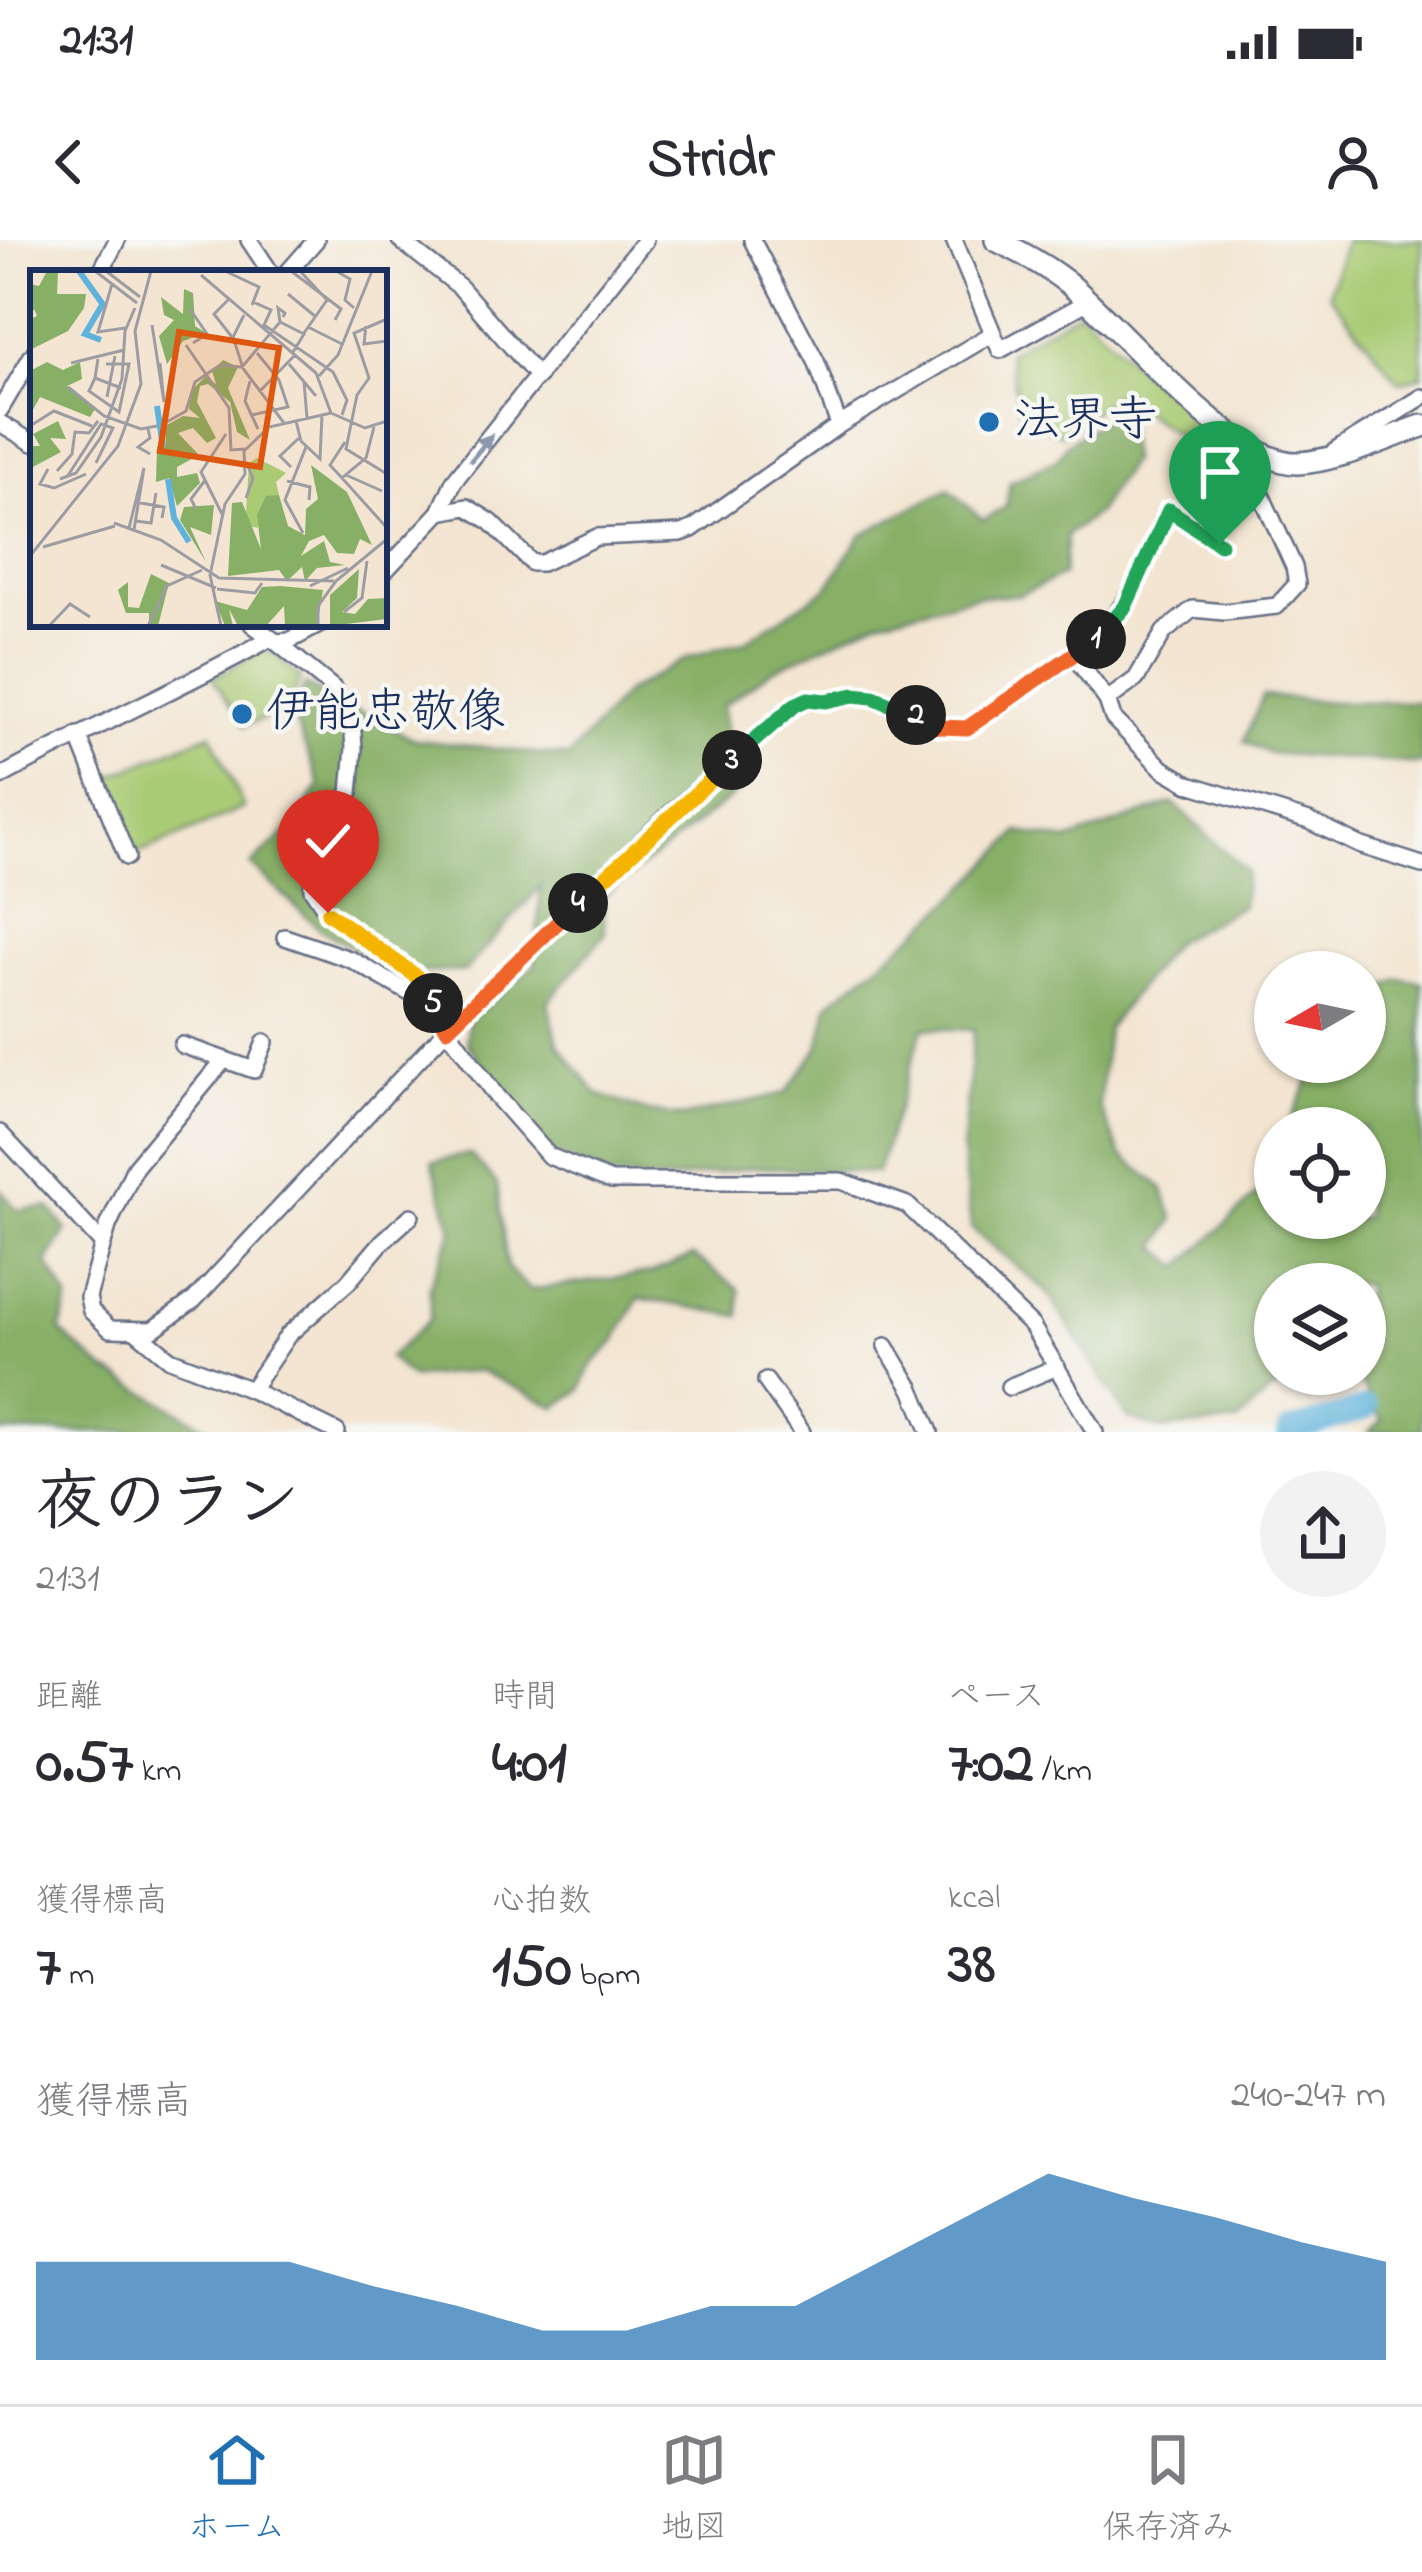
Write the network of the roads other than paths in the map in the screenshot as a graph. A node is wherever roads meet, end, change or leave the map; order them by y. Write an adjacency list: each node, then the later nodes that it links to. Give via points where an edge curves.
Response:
1 (117, 240): 9 (street)
2 (249, 240): 10 (street)
3 (316, 240): 11 (street)
4 (400, 240): 15 (street, via 460,287)
5 (645, 240): 15 (street)
6 (752, 240): 19 (street, via 816,361)
7 (954, 240): 13 (street)
8 (997, 240): 12 (street)
9 (102, 270)
10 (269, 270)
11 (290, 270)
12 (1087, 302): 13 (street, via 1000,350); 22 (street)
13 (992, 334): 19 (street)
14 (30, 359): 17 (street)
15 (538, 377): 24 (street, one-way to 15, via 454,481)
16 (1422, 398): 23 (street)
17 (0, 410)
18 (0, 424): 21 (street)
19 (839, 425): 24 (street, via 692,529 596,537 542,563 467,507)
20 (1422, 426): 23 (street)
21 (30, 440)
22 (1246, 444): 23 (street, via 1274,460); 31 (street, via 1297,584 1277,606 1193,609 1164,632 1136,679)
23 (1322, 459)
24 (440, 512): 26 (street)
25 (1220, 544): 30 (street, via 1169,510 1125,607)
26 (387, 569)
27 (256, 627): 29 (street)
28 (315, 627): 29 (street)
29 (273, 641): 32 (street); 37 (street, via 333,688 352,721 350,793 313,851 312,889 328,913 416,976)
30 (1074, 656): 31 (street); 38 (street, via 967,728 940,727 873,697 795,705)
31 (1107, 700): 35 (street, via 1135,744 1189,784)
32 (78, 735): 33 (street); 34 (street)
33 (0, 777)
34 (128, 857)
35 (1422, 865)
36 (285, 938): 37 (street, via 352,960)
37 (436, 1008): 38 (street)
38 (447, 1029): 45 (street, via 216,1280 152,1330); 47 (street, via 549,1156 611,1181 841,1180 907,1205 1032,1326)
39 (265, 1042): 41 (street, via 254,1070)
40 (182, 1046): 41 (street)
41 (224, 1060): 44 (street, via 135,1167)
42 (0, 1133): 44 (street)
43 (411, 1216): 50 (street, via 288,1335)
44 (103, 1244): 45 (street, via 88,1297 92,1311 110,1329)
45 (136, 1330): 50 (street, via 170,1359)
46 (886, 1346): 54 (street)
47 (1057, 1366): 49 (street); 51 (street)
48 (766, 1381): 53 (street)
49 (1010, 1387)
50 (251, 1390): 52 (street)
51 (1091, 1425): 55 (street)
52 (337, 1432)
53 (802, 1432)
54 (930, 1432)
55 (1073, 1432)

